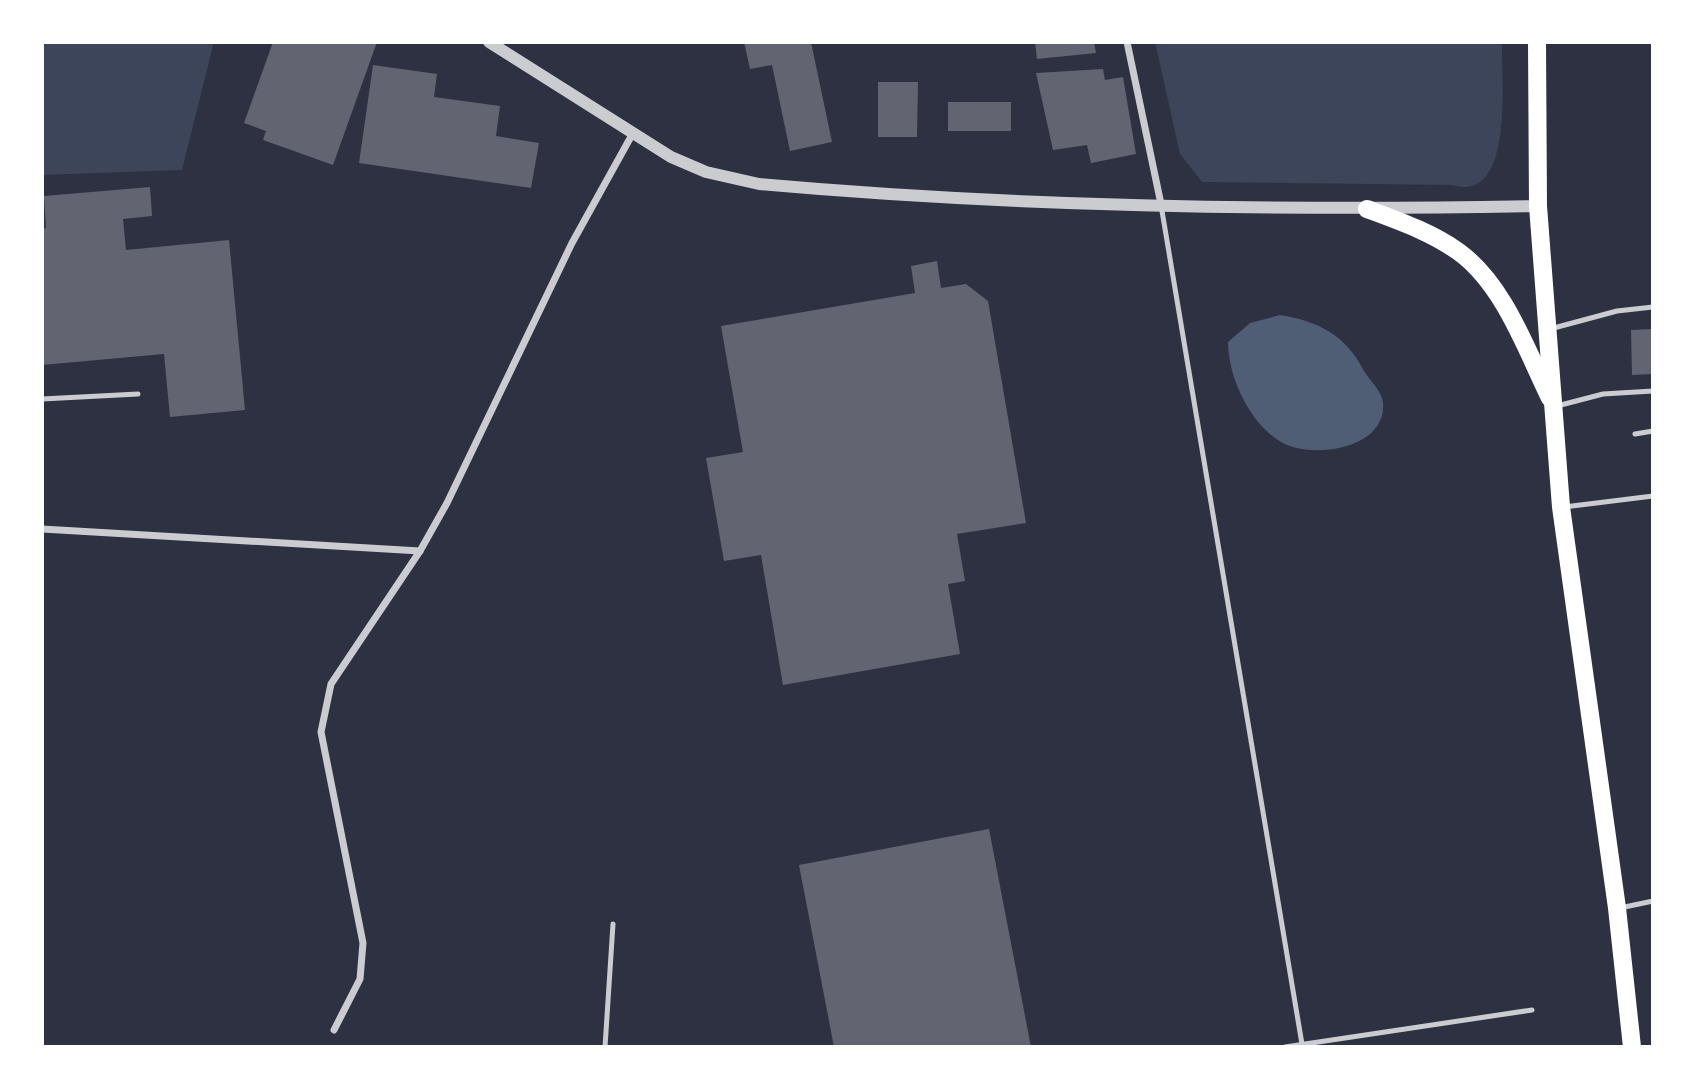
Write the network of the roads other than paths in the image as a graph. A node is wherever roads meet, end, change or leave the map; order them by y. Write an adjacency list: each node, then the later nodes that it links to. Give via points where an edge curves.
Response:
1 (489, 42): 4 (street)
2 (1127, 42): 5 (street)
3 (1537, 42): 6 (main road)
4 (634, 133): 5 (street, via 671,158 706,172 759,184); 19 (street, via 572,243 469,461)
5 (1161, 204): 7 (street); 25 (lane)
6 (1538, 206): 7 (street); 9 (main road)
7 (1367, 209): 13 (main road, via 1424,231 1461,254 1484,278 1503,303)
8 (1653, 307): 9 (lane, via 1617,311)
9 (1548, 330): 13 (main road)
10 (1653, 391): 13 (lane, via 1603,394)
11 (138, 394): 12 (lane)
12 (42, 399)
13 (1554, 407): 17 (main road)
14 (1653, 431): 15 (lane)
15 (1635, 434)
16 (1653, 496): 17 (lane)
17 (1561, 507): 21 (main road)
18 (42, 529): 19 (street)
19 (420, 551): 24 (street, via 331,684 321,732 363,943 360,979)
20 (1653, 901): 21 (lane)
21 (1617, 908): 28 (main road)
22 (613, 924): 26 (lane)
23 (1532, 1010): 25 (lane)
24 (334, 1030)
25 (1302, 1044): 27 (lane)
26 (605, 1047)
27 (1285, 1047)
28 (1632, 1047)

